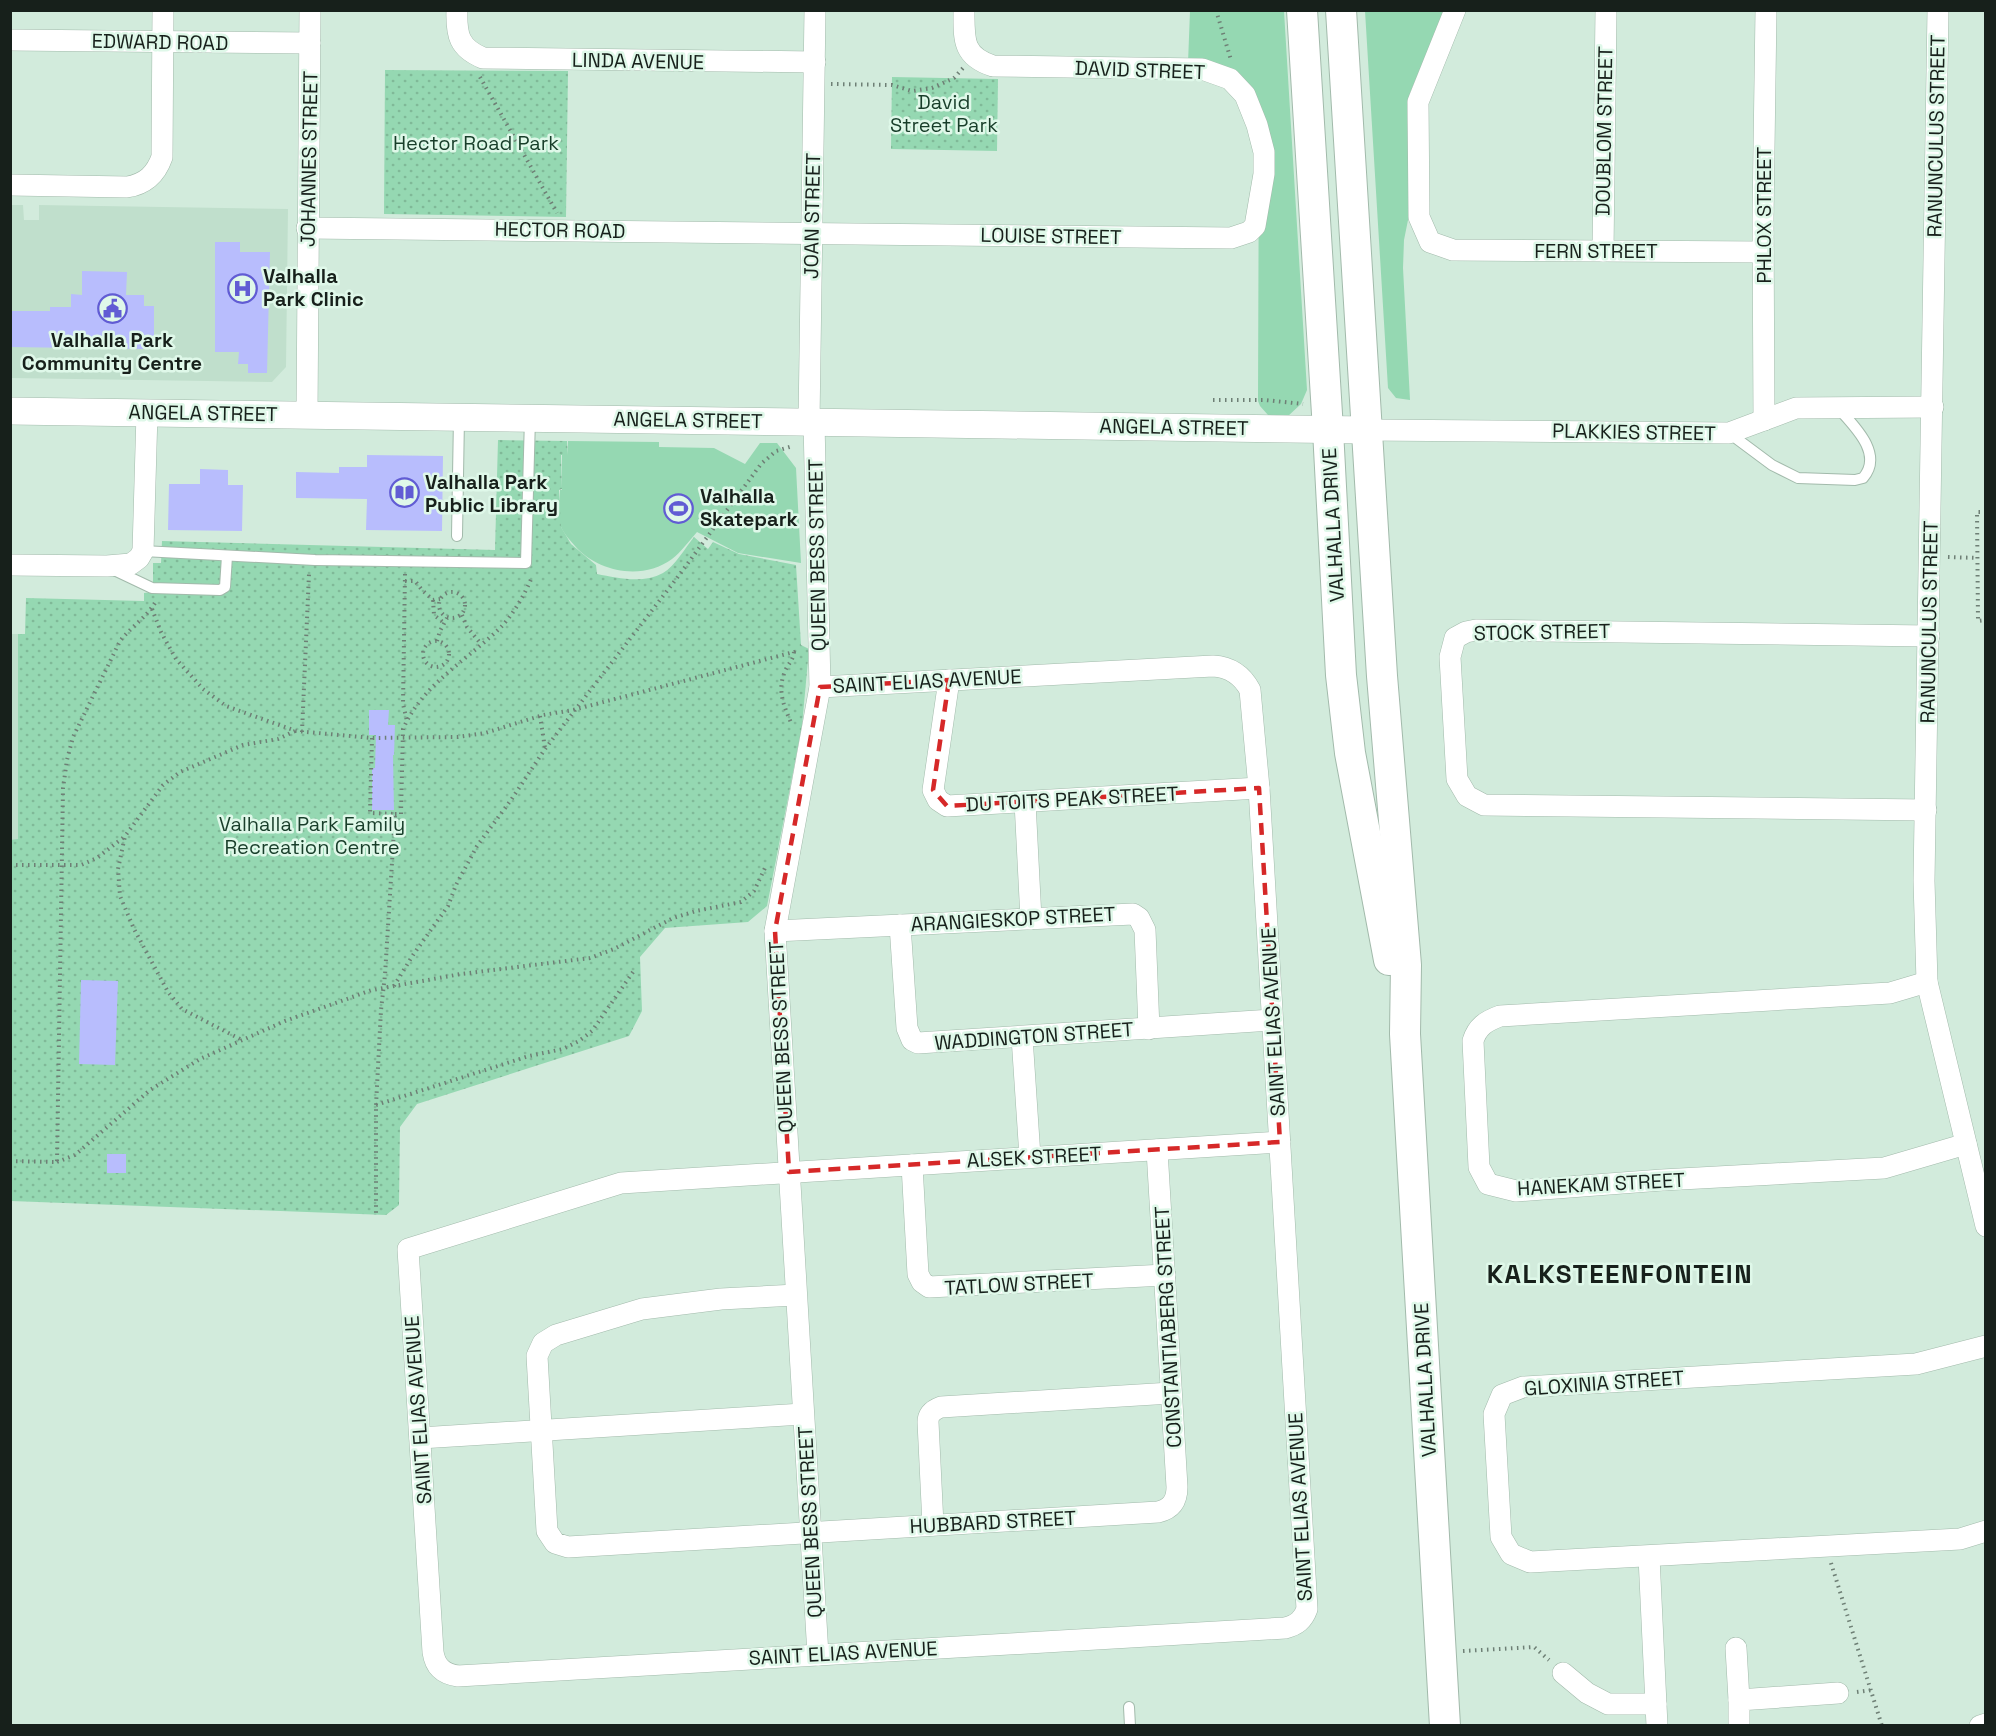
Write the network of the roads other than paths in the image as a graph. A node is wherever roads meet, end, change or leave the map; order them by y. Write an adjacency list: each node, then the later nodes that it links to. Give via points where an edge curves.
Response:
1 (163, 10): 13 (street)
2 (310, 10): 14 (street, JOHANNES STREET)
3 (457, 10): 15 (street, LINDA AVENUE, via 458,32 474,53)
4 (815, 10): 15 (street, JOAN STREET)
5 (964, 10): 17 (street, DAVID STREET, via 967,48 974,57 993,66 1202,69 1230,79 1245,95 1257,125 1264,152)
6 (1302, 10): 31 (main road, VALHALLA DRIVE)
7 (1341, 10): 32 (main road, VALHALLA DRIVE)
8 (1455, 10): 20 (street, FERN STREET, via 1418,102 1419,217 1430,242 1453,250)
9 (1606, 10): 20 (street, DOUBLOM STREET)
10 (1766, 10): 21 (street, PHLOX STREET)
11 (1938, 10): 22 (street, RANUNCULUS STREET)
12 (10, 40): 13 (street, EDWARD ROAD)
13 (163, 42): 14 (street, EDWARD ROAD); 16 (street, via 162,157 159,168 148,180 127,187)
14 (310, 43): 18 (street, JOHANNES STREET)
15 (814, 73): 19 (street, JOAN STREET)
16 (10, 185)
17 (1261, 195): 19 (street, LOUISE STREET, via 1256,226 1231,238)
18 (307, 228): 19 (street, HECTOR ROAD); 26 (street, JOHANNES STREET)
19 (812, 233): 30 (street, JOAN STREET)
20 (1603, 251): 21 (street, FERN STREET)
21 (1763, 252): 29 (street, PHLOX STREET)
22 (1933, 407): 23 (street, PLAKKIES STREET); 39 (street, RANUNCULUS STREET)
23 (1839, 409): 29 (street, PLAKKIES STREET, via 1796,408); 33 (lane, via 1866,443 1870,464 1863,478 1798,478 1772,465)
24 (10, 411): 25 (street, ANGELA STREET)
25 (147, 413): 26 (street, ANGELA STREET); 35 (street)
26 (307, 415): 27 (street, ANGELA STREET)
27 (459, 417): 28 (street, ANGELA STREET); 34 (lane)
28 (530, 418): 30 (street, ANGELA STREET); 36 (lane, via 526,563)
29 (1764, 420): 33 (street, PLAKKIES STREET)
30 (807, 430): 31 (street, ANGELA STREET); 41 (street, QUEEN BESS STREET)
31 (1328, 430): 32 (street, ANGELA STREET); 51 (main road, VALHALLA DRIVE, via 1341,675 1350,753)
32 (1366, 430): 33 (street, PLAKKIES STREET); 51 (main road, VALHALLA DRIVE, via 1406,965)
33 (1729, 433)
34 (457, 536)
35 (143, 551): 36 (lane); 38 (street, via 131,564)
36 (227, 556): 38 (lane, via 223,589 152,588)
37 (10, 565): 38 (street)
38 (107, 566)
39 (1929, 636): 44 (street, RANUNCULUS STREET); 44 (street, STOCK STREET, via 1476,630 1455,638 1450,657 1457,779 1467,796 1484,805)
40 (949, 680): 41 (street, SAINT ELIAS AVENUE); 42 (street, SAINT ELIAS AVENUE, via 1213,666 1232,670 1246,682 1252,698); 43 (street, DU TOITS PEAK STREET, via 935,796 947,806)
41 (820, 687): 47 (street, QUEEN BESS STREET)
42 (1259, 788): 43 (street, DU TOITS PEAK STREET); 49 (street, SAINT ELIAS AVENUE)
43 (1025, 802): 45 (street)
44 (1926, 810): 48 (street, RANUNCULUS STREET)
45 (1031, 918): 46 (street, ARANGIESKOP STREET); 50 (street, ARANGIESKOP STREET, via 1126,914 1139,918 1145,930)
46 (900, 925): 47 (street, ARANGIESKOP STREET); 52 (street, WADDINGTON STREET, via 907,1028 912,1040 924,1044)
47 (775, 931): 58 (street, QUEEN BESS STREET)
48 (1927, 982): 54 (street, RANUNCULUS STREET); 54 (street, HANEKAM STREET, via 1890,993 1500,1016 1490,1020 1476,1032 1473,1041 1479,1167 1488,1184 1516,1191 1884,1168)
49 (1272, 1020): 50 (street, WADDINGTON STREET); 53 (street, SAINT ELIAS AVENUE)
50 (1149, 1029): 52 (street, WADDINGTON STREET)
51 (1405, 1034): 82 (main road, VALHALLA DRIVE)
52 (1022, 1037): 56 (street)
53 (1280, 1142): 55 (street, ALSEK STREET); 74 (street, SAINT ELIAS AVENUE, via 1307,1609 1299,1622 1285,1628)
54 (1966, 1144): 59 (street, RANUNCULUS STREET)
55 (1157, 1150): 56 (street, ALSEK STREET); 61 (street, CONSTANTIABERG STREET)
56 (1030, 1157): 57 (street, ALSEK STREET)
57 (912, 1165): 58 (street, ALSEK STREET); 61 (street, TATLOW STREET, via 918,1274 929,1287)
58 (789, 1172): 60 (street, ALSEK STREET, via 621,1182); 62 (street, QUEEN BESS STREET)
59 (1986, 1226)
60 (408, 1249): 67 (street, SAINT ELIAS AVENUE)
61 (1165, 1275): 64 (street, CONSTANTIABERG STREET)
62 (796, 1295): 65 (street, QUEEN BESS STREET); 66 (street, via 642,1309 549,1338 537,1356)
63 (1986, 1346): 72 (street, GLOXINIA STREET, via 1916,1364 1523,1387 1502,1395 1494,1414 1501,1537 1512,1554 1530,1562)
64 (1172, 1393): 68 (street, CONSTANTIABERG STREET, via 1177,1493); 69 (street, via 935,1409 928,1422)
65 (803, 1414): 66 (street); 70 (street, QUEEN BESS STREET)
66 (541, 1430): 67 (street); 70 (street, HUBBARD STREET, via 547,1531 549,1538 561,1546)
67 (420, 1438): 74 (street, SAINT ELIAS AVENUE, via 433,1652 436,1664 445,1672 458,1676)
68 (1173, 1504): 69 (street, HUBBARD STREET, via 1158,1512)
69 (933, 1525): 70 (street, HUBBARD STREET)
70 (810, 1532): 74 (street, QUEEN BESS STREET)
71 (1986, 1532): 72 (street, GLOXINIA STREET, via 1960,1539)
72 (1649, 1557): 78 (street)
73 (1736, 1648): 77 (street)
74 (818, 1654)
75 (1563, 1673): 78 (street, via 1608,1704)
76 (1838, 1694): 77 (street)
77 (1739, 1700): 84 (street)
78 (1656, 1704): 83 (street)
79 (1129, 1707): 81 (lane)
80 (1986, 1724): 85 (street)
81 (1130, 1725)
82 (1445, 1725)
83 (1657, 1725)
84 (1739, 1725)
85 (1980, 1725)

